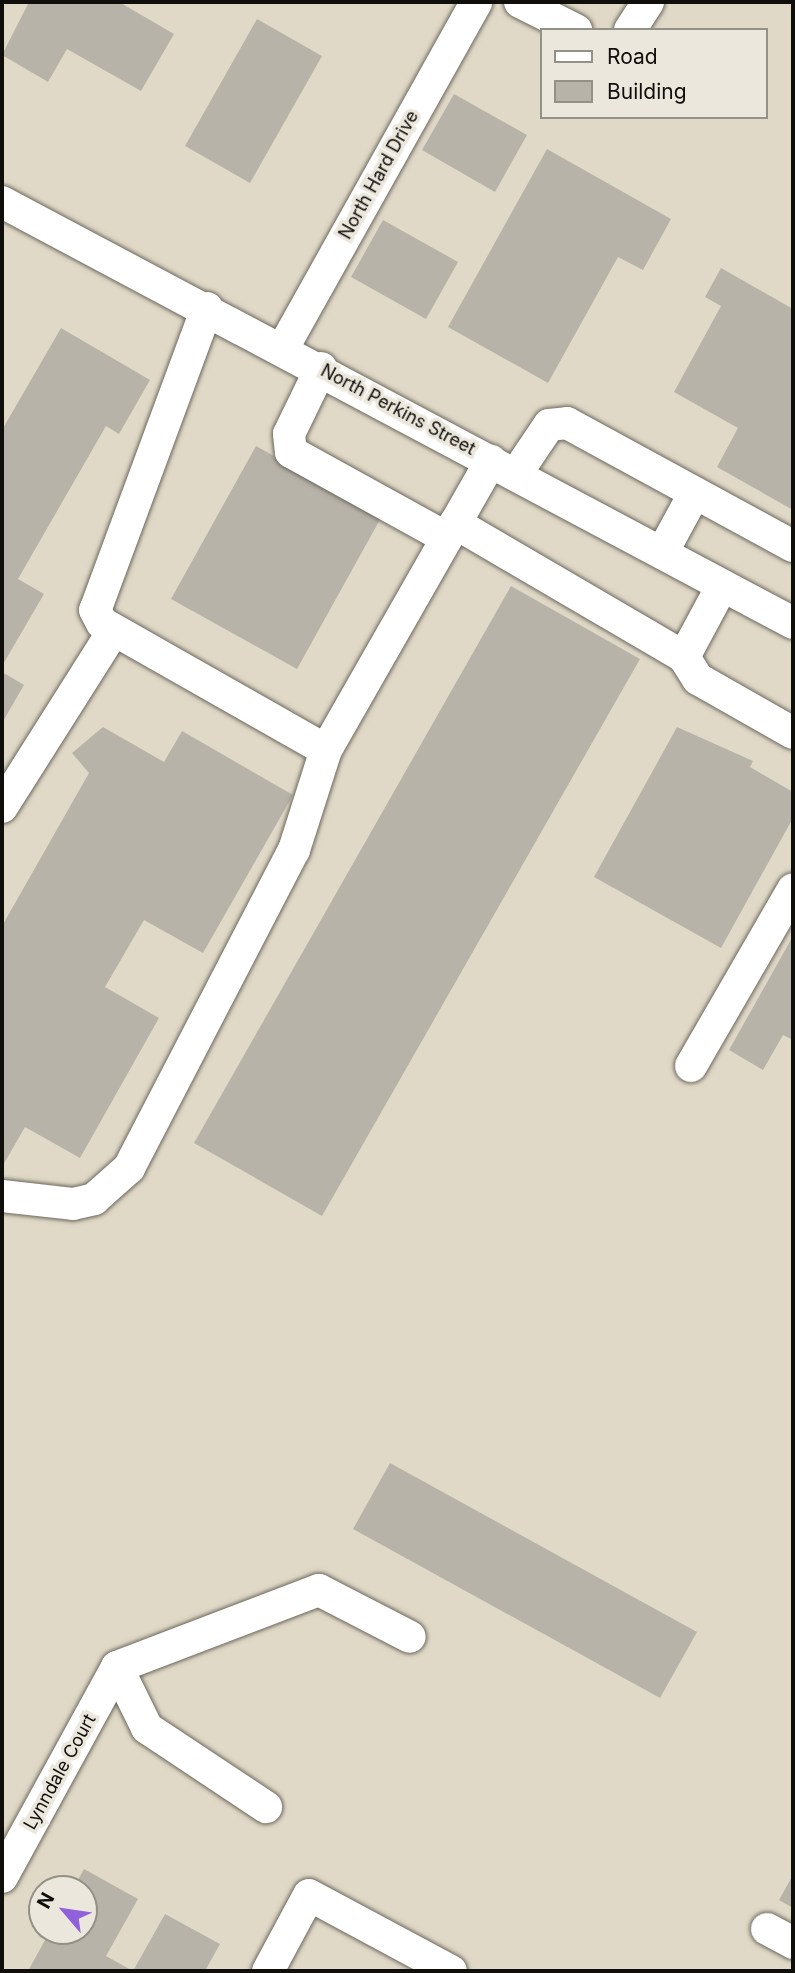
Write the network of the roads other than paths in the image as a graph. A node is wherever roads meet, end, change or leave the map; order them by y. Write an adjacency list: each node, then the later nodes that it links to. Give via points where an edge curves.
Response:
1 (476, 2): 8 (street, North Hard Drive)
2 (520, 2): 4 (street)
3 (648, 2): 5 (street)
4 (572, 28)
5 (630, 28)
6 (2, 202): 7 (street, North Perkins Street)
7 (207, 307): 8 (street, North Perkins Street); 17 (street, via 95,610)
8 (284, 348): 9 (street, North Perkins Street)
9 (321, 368): 10 (street, North Perkins Street); 12 (street, via 289,434 292,453)
10 (504, 467): 11 (street, via 549,425 567,423); 12 (street); 14 (street, North Perkins Street)
11 (694, 494): 13 (street); 14 (street)
12 (451, 531): 18 (street); 20 (street)
13 (793, 546)
14 (662, 553): 15 (street, North Perkins Street)
15 (722, 586): 16 (street, North Perkins Street); 18 (street)
16 (793, 623)
17 (114, 630): 20 (street); 21 (street)
18 (684, 657): 19 (street, via 698,679)
19 (793, 733)
20 (326, 750): 24 (street, via 294,850 129,1168 94,1199 73,1204)
21 (2, 807)
22 (793, 888): 23 (street)
23 (691, 1066)
24 (2, 1196)
25 (410, 1637): 26 (street, via 319,1590)
26 (117, 1667): 27 (street, via 147,1728); 28 (street, Lynndale Court)
27 (266, 1807)
28 (2, 1875)
29 (268, 1971): 30 (street, via 309,1895)
30 (451, 1971)

